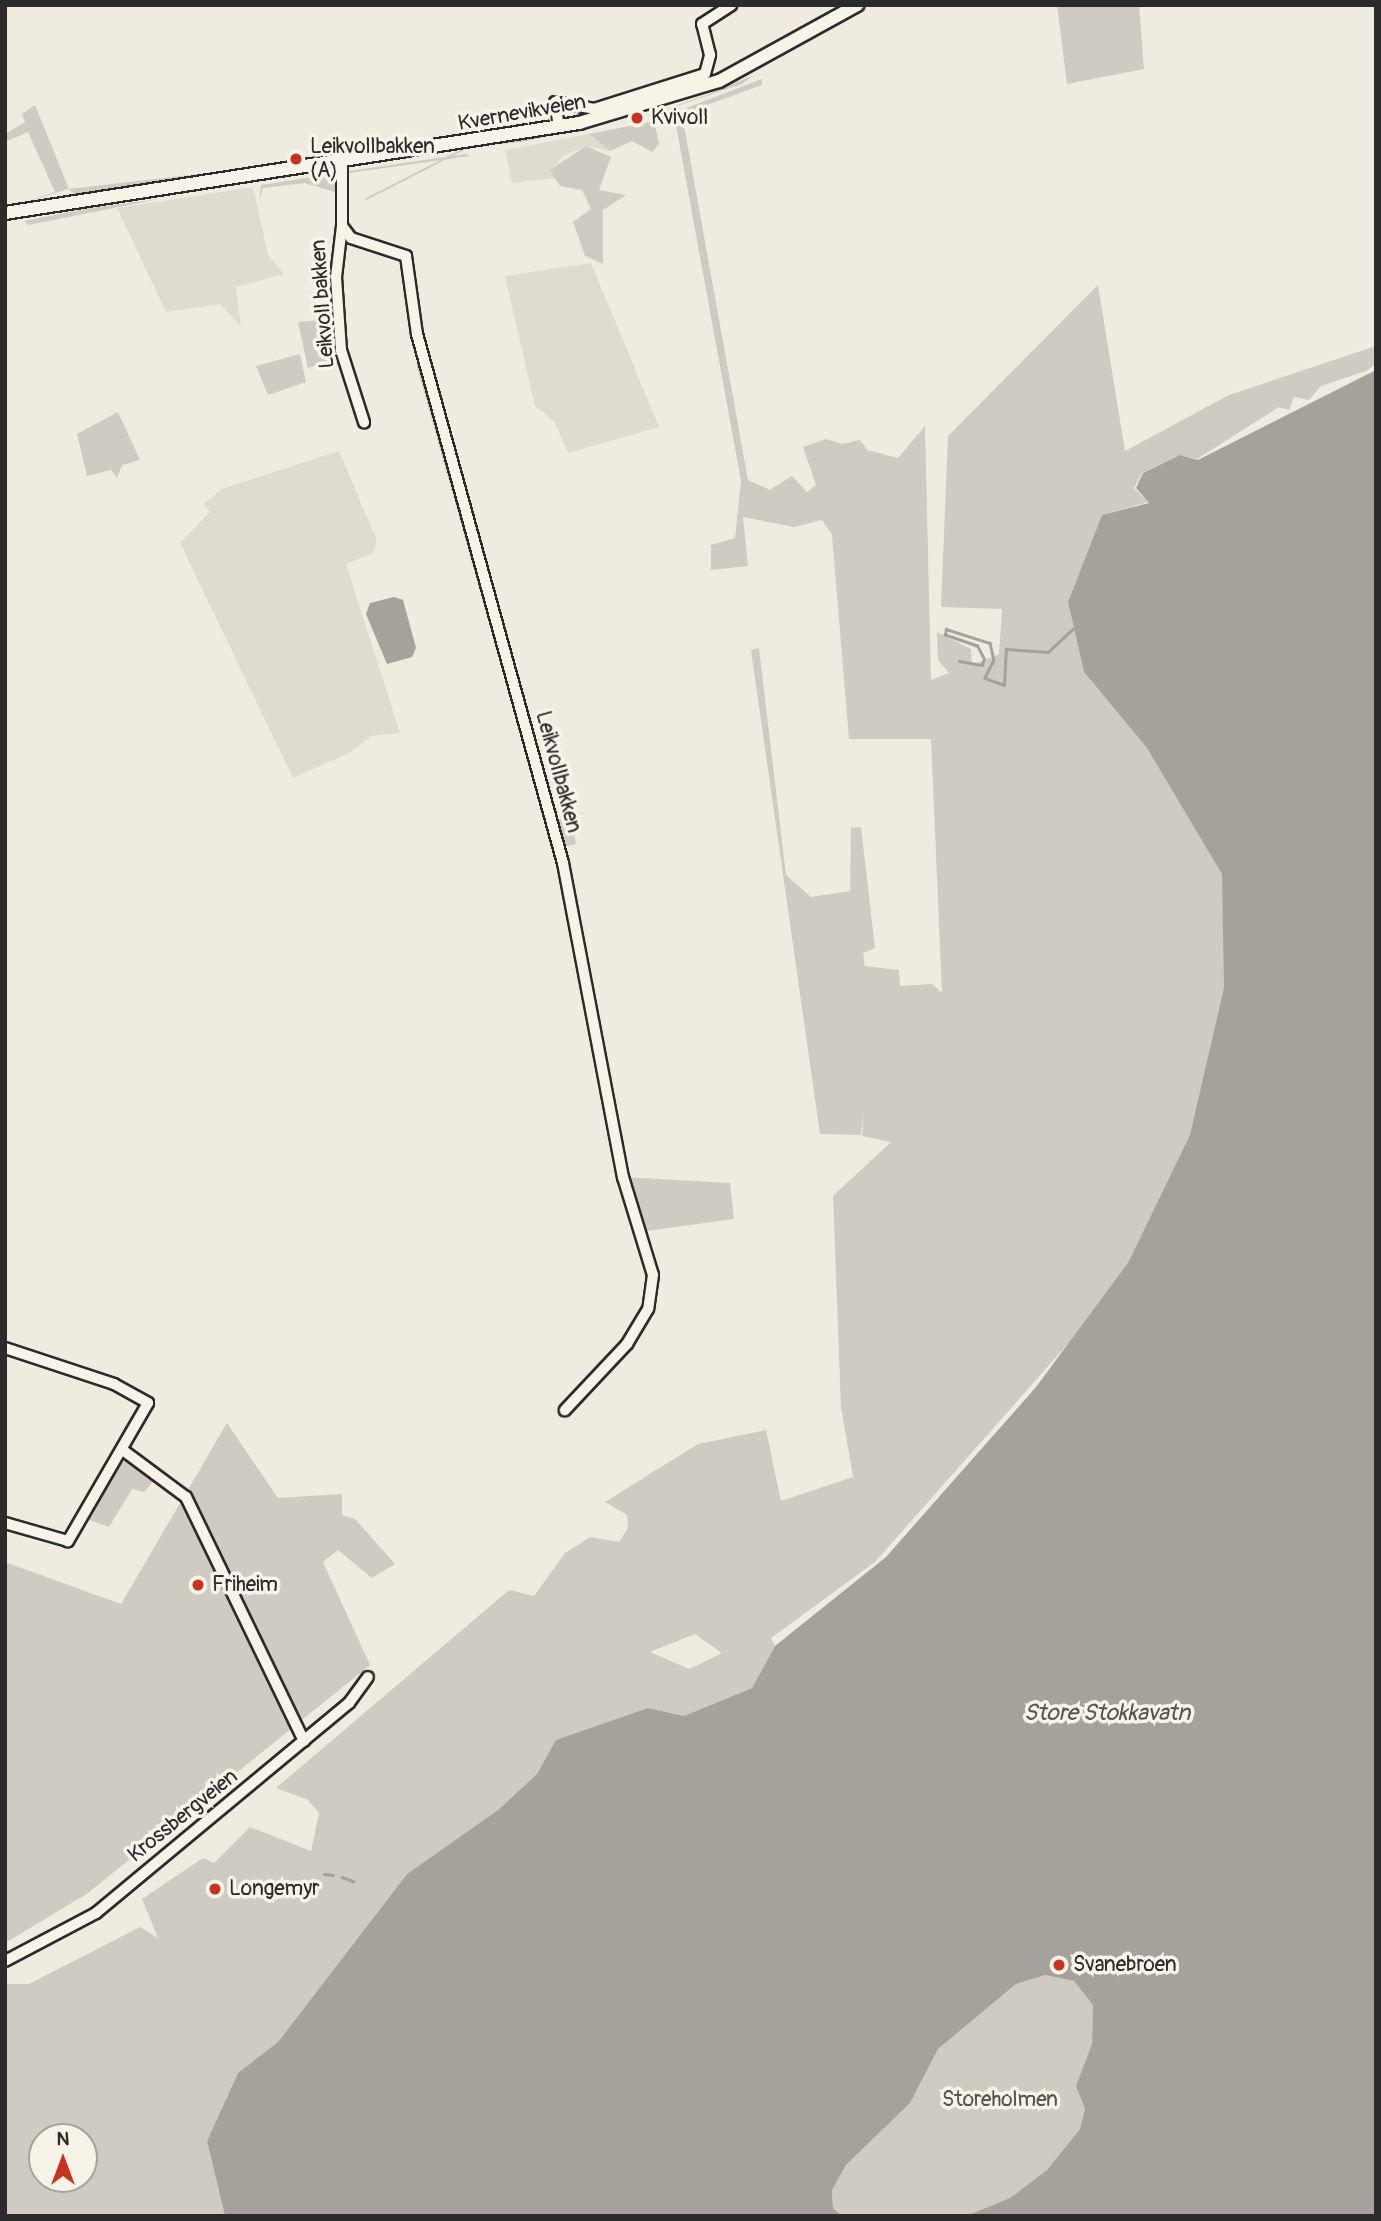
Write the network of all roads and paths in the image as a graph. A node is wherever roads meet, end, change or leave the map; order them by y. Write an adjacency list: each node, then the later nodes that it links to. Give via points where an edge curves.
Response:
1 (732, 5): 3 (street, via 702,24 710,55 705,74 593,109 555,102)
2 (857, 5): 3 (main road, Kvernevikveien, via 719,81)
3 (559, 127): 4 (main road, Kvernevikveien)
4 (342, 161): 5 (main road, Kvernevikveien); 6 (street)
5 (5, 213)
6 (342, 226): 7 (street, Leikvoll bakken, via 336,277 341,349); 9 (street, Leikvollbakken, via 351,238 406,256 417,334 563,863 623,1177 653,1275 648,1309 627,1343)
7 (364, 422)
8 (5, 1348): 10 (street, via 143,1395 147,1411)
9 (565, 1410)
10 (124, 1451): 11 (street, via 68,1541); 13 (street, via 181,1490)
11 (5, 1522)
12 (368, 1677): 13 (street, Krossbergveien)
13 (304, 1741): 14 (street, Krossbergveien, via 96,1913)
14 (5, 1961)

